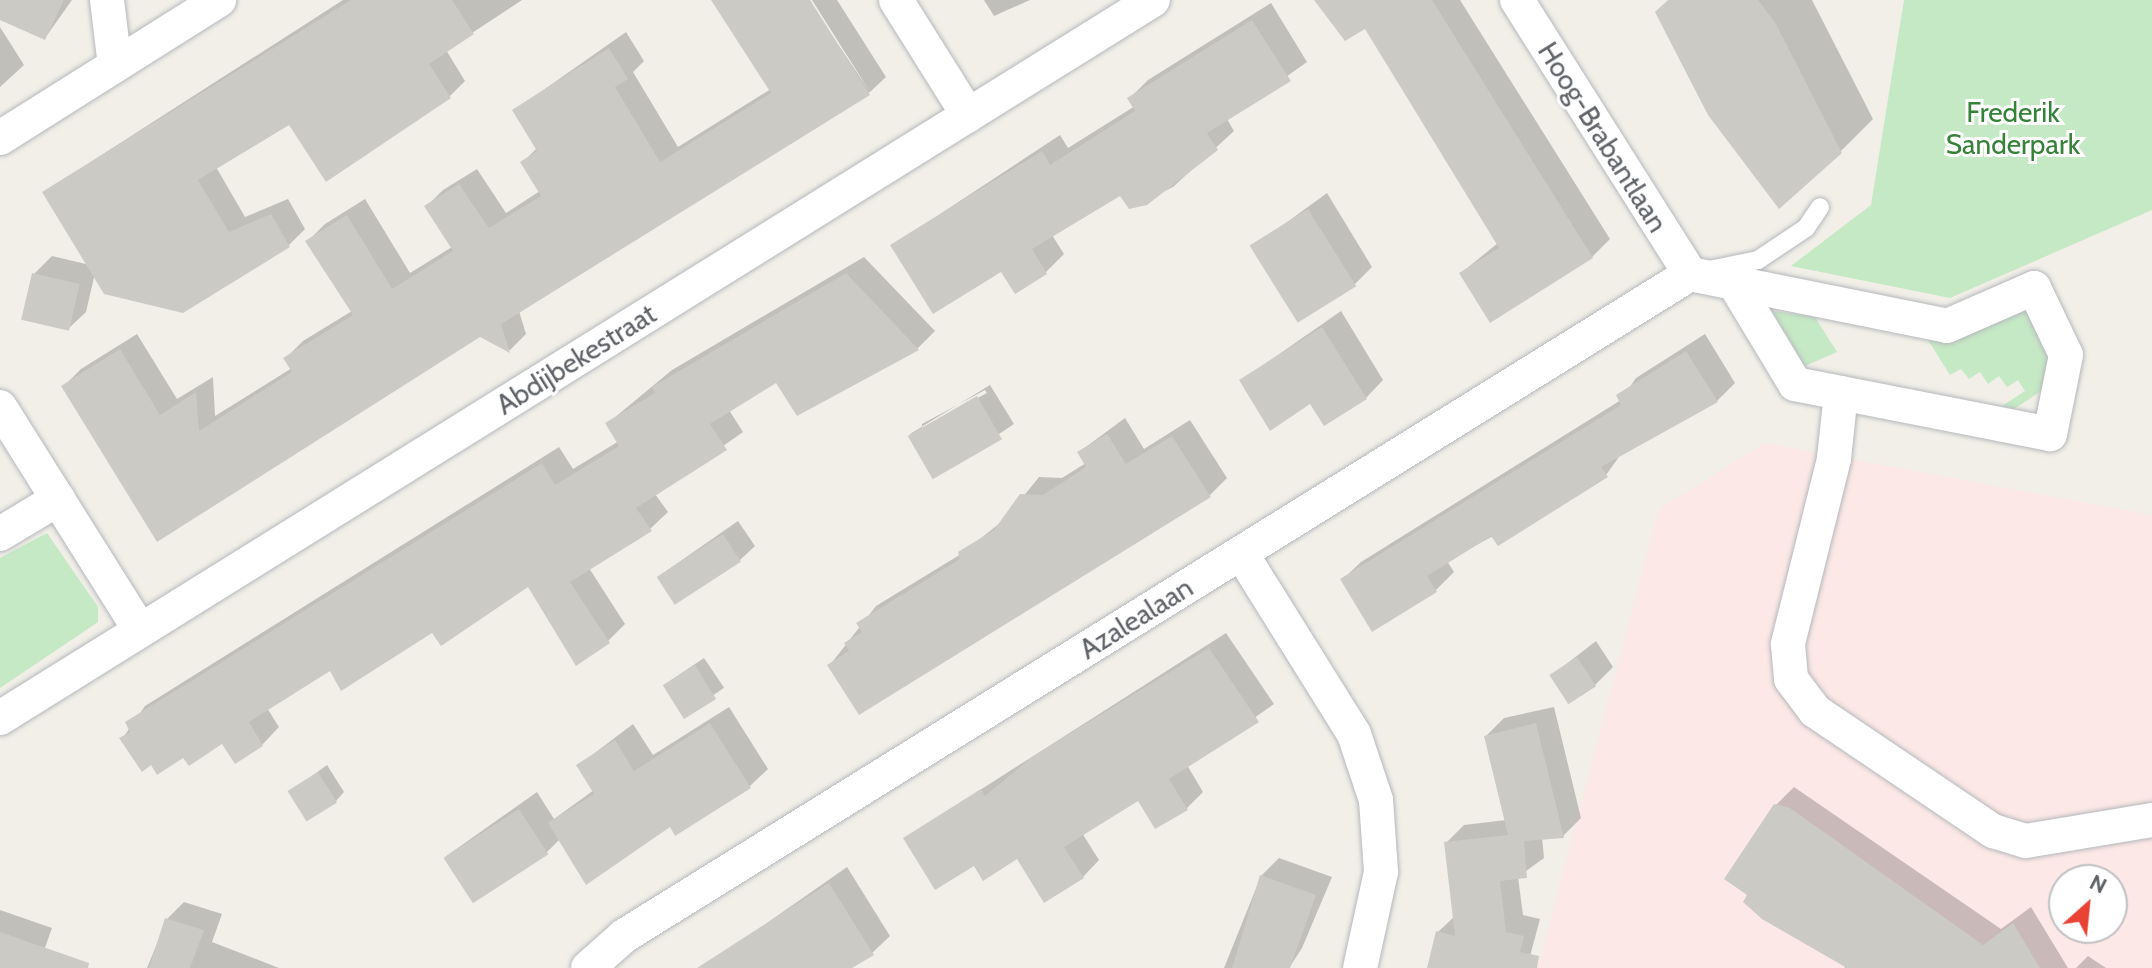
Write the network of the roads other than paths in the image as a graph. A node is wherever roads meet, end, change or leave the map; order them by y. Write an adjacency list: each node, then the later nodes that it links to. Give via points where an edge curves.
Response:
1 (107, 0): 6 (street)
2 (219, 0): 6 (street)
3 (896, 0): 7 (street)
4 (1153, 0): 7 (street, Abdijbekestraat)
5 (1517, 0): 10 (street, Hoog-Brabantlaan)
6 (115, 66): 8 (street)
7 (968, 115): 17 (street, Abdijbekestraat)
8 (0, 138)
9 (1820, 207): 10 (lane, via 1806,228 1758,260)
10 (1690, 274): 11 (street); 16 (street, Azalealaan)
11 (1734, 283): 12 (street, via 1795,384); 12 (street, via 1947,326 2034,288 2066,355 2050,434)
12 (1841, 393): 19 (street, via 1834,459 1788,644 1791,679 1815,711 1993,831 2026,841)
13 (0, 407): 14 (street)
14 (58, 499): 15 (street); 17 (street)
15 (0, 534)
16 (1241, 553): 20 (street, Azalealaan, via 624,936); 21 (street, via 1354,734 1376,800 1381,872)
17 (140, 630): 18 (street, Abdijbekestraat)
18 (0, 718)
19 (2152, 820)
20 (588, 968)
21 (1360, 968)

